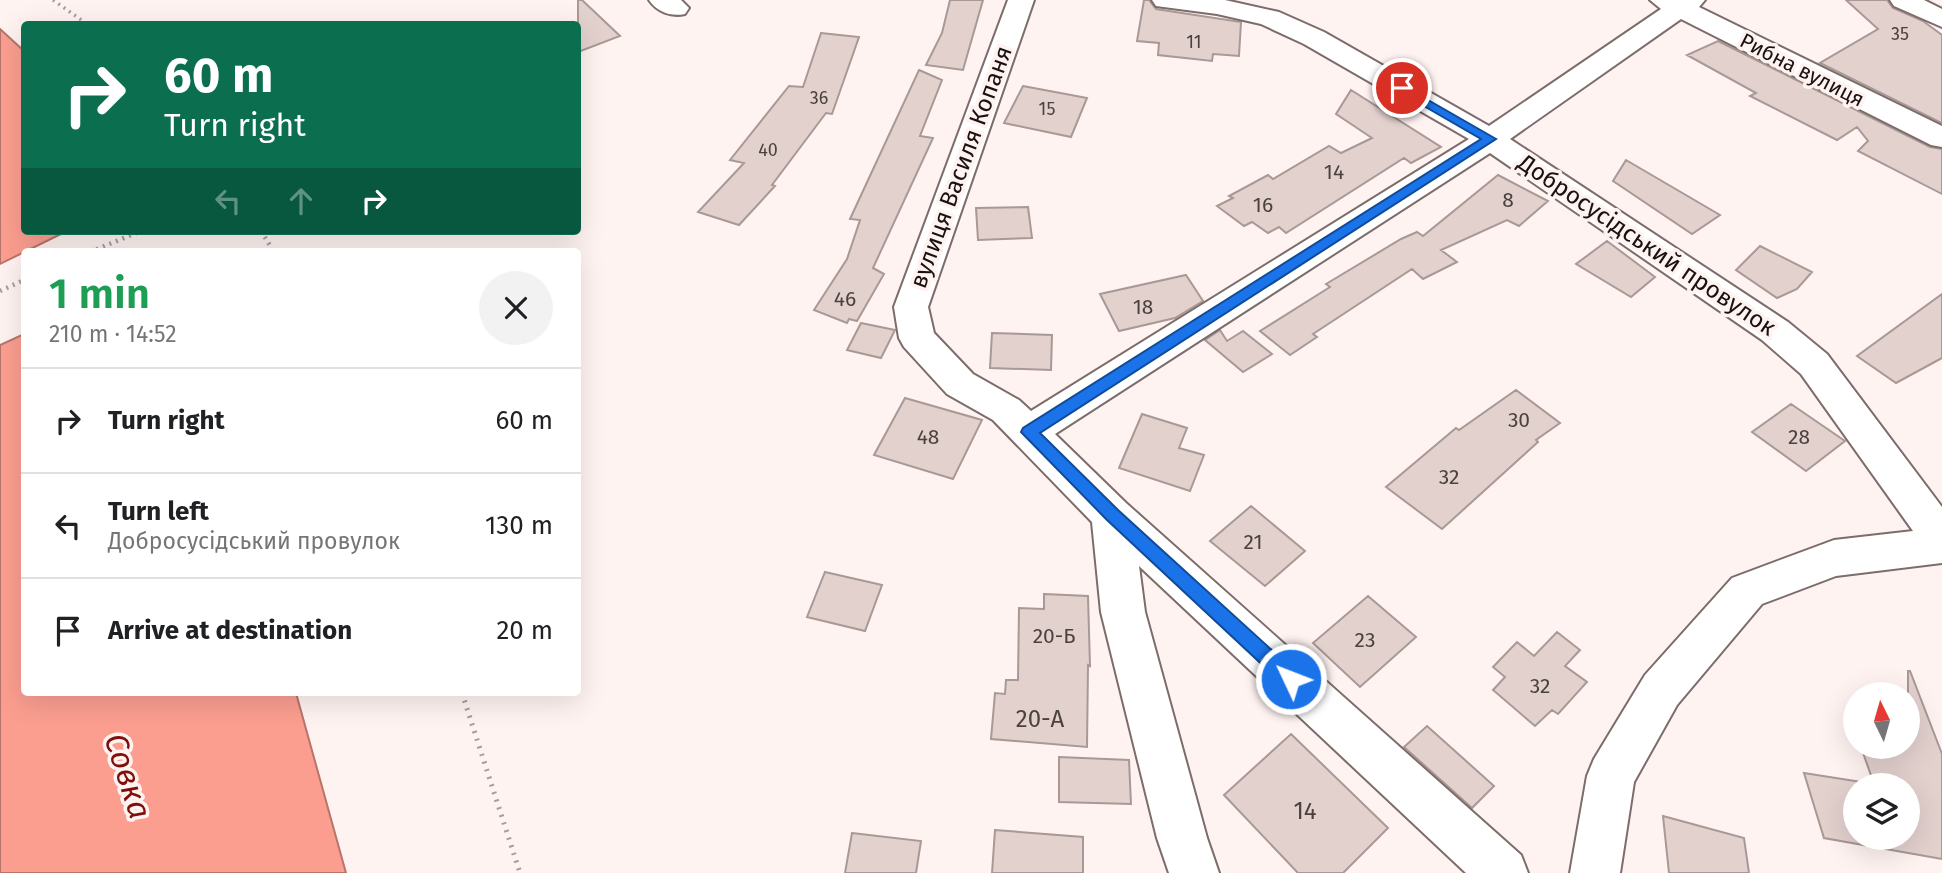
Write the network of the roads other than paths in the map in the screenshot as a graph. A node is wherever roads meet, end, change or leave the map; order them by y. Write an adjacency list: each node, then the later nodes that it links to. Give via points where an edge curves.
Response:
1 (1021, 0): 8 (street, вулиця Василя Копаня, via 911,307 917,338 943,366 960,384 1006,410)
2 (1165, 0): 7 (street, Добросусідський провулок, via 1270,18 1314,38)
3 (1903, 0): 5 (street)
4 (1678, 3): 6 (street, Рибна вулиця); 7 (street)
5 (1942, 19)
6 (1942, 138)
7 (1490, 139): 8 (street); 10 (street, Добросусідський провулок, via 1775,331 1814,364)
8 (1029, 432): 9 (street, вулиця Василя Копаня)
9 (1112, 515): 12 (street, via 1123,612); 13 (street, вулиця Василя Копаня)
10 (1942, 539)
11 (1942, 545): 14 (street, via 1834,558 1747,592 1661,690 1611,776)
12 (1194, 873)
13 (1503, 873)
14 (1595, 873)

